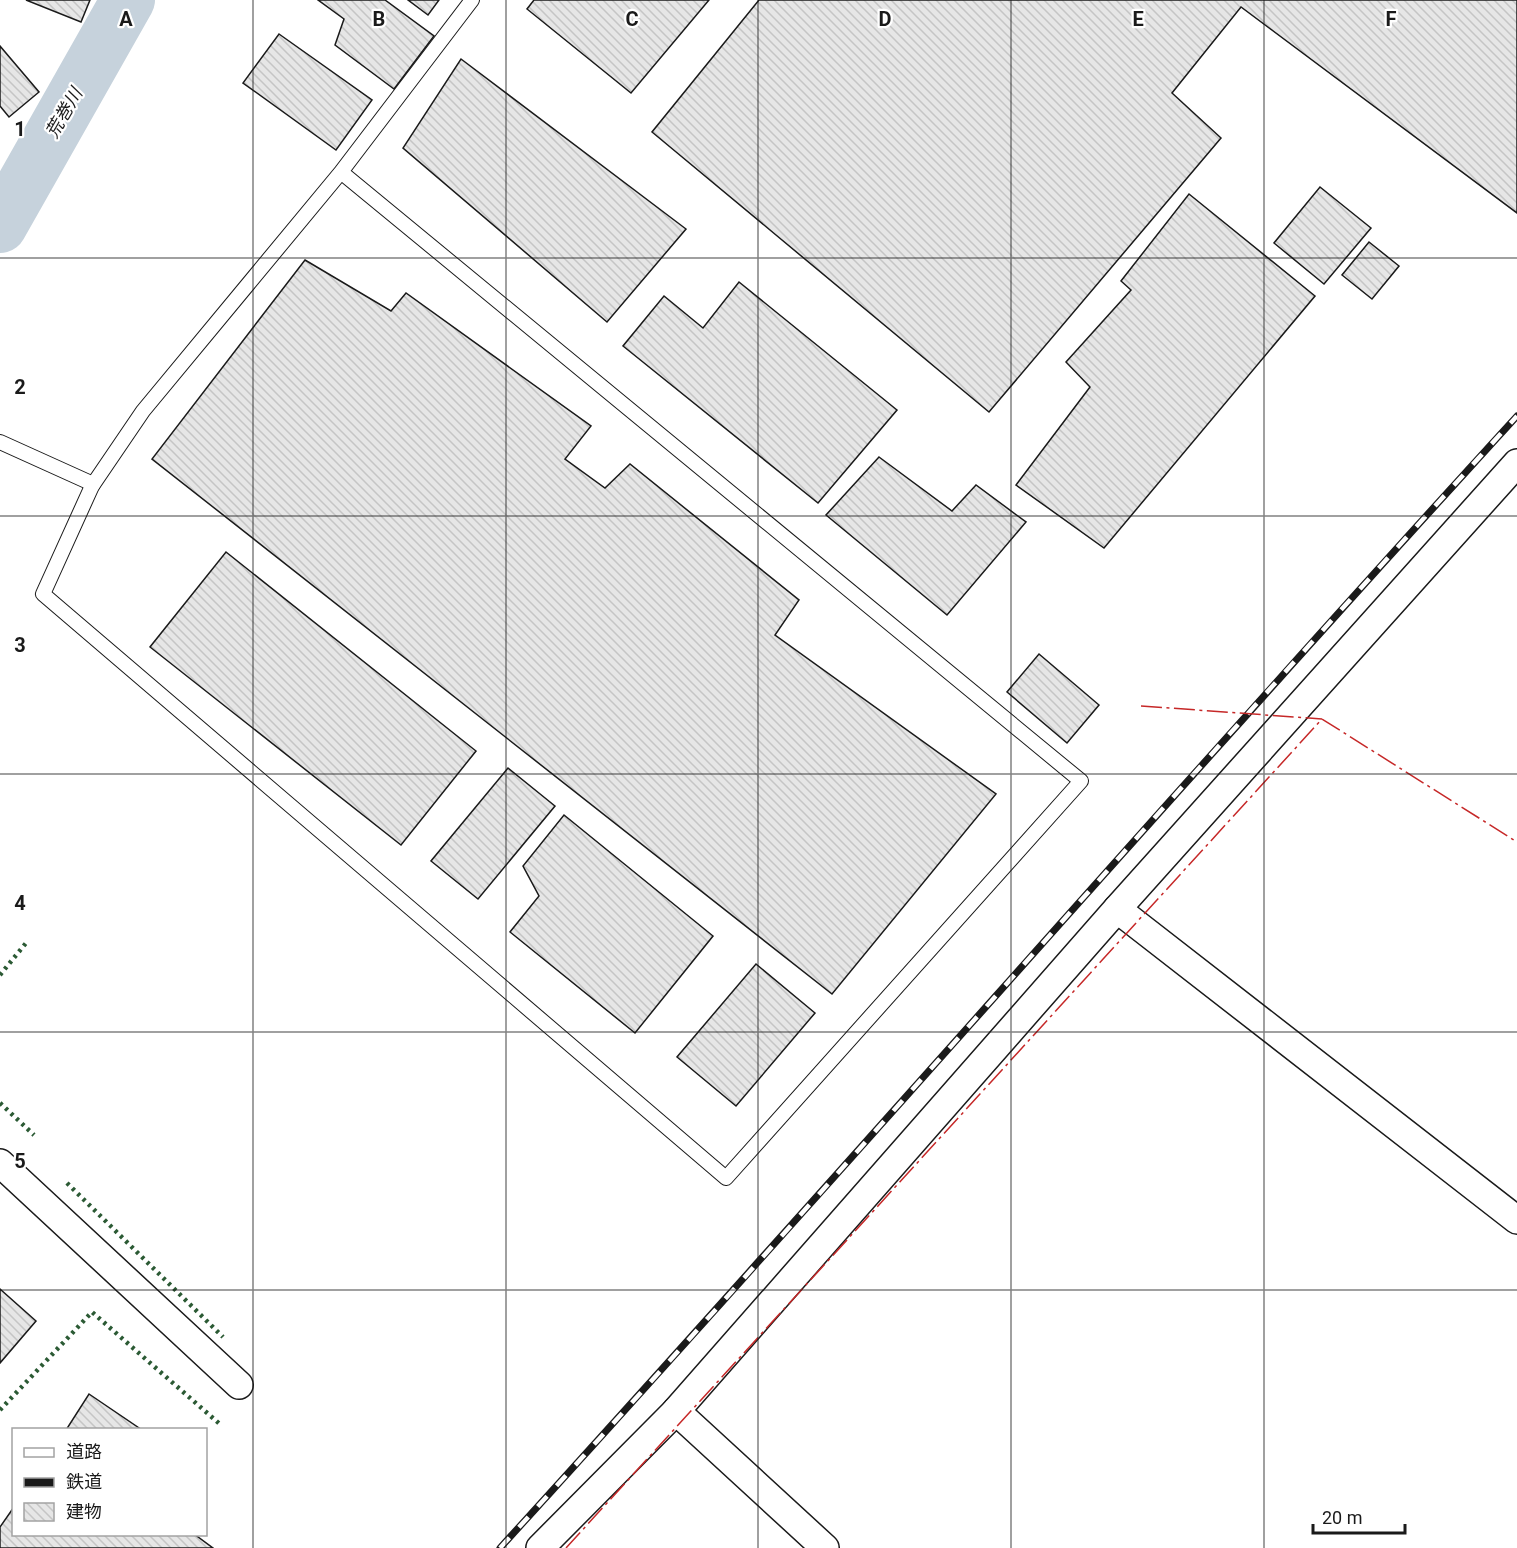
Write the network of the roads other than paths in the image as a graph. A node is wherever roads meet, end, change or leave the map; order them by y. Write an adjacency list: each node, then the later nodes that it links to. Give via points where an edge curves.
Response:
1 (472, 0): 2 (lane)
2 (341, 172): 5 (lane, via 144,411); 5 (lane, via 1081,781 726,1178 43,594)
3 (0, 442): 5 (lane)
4 (1517, 464): 6 (street)
5 (92, 486)
6 (1117, 909): 8 (street); 10 (street)
7 (0, 1163): 9 (street)
8 (1517, 1220)
9 (238, 1385)
10 (676, 1411): 11 (street); 12 (street)
11 (540, 1548)
12 (825, 1548)

